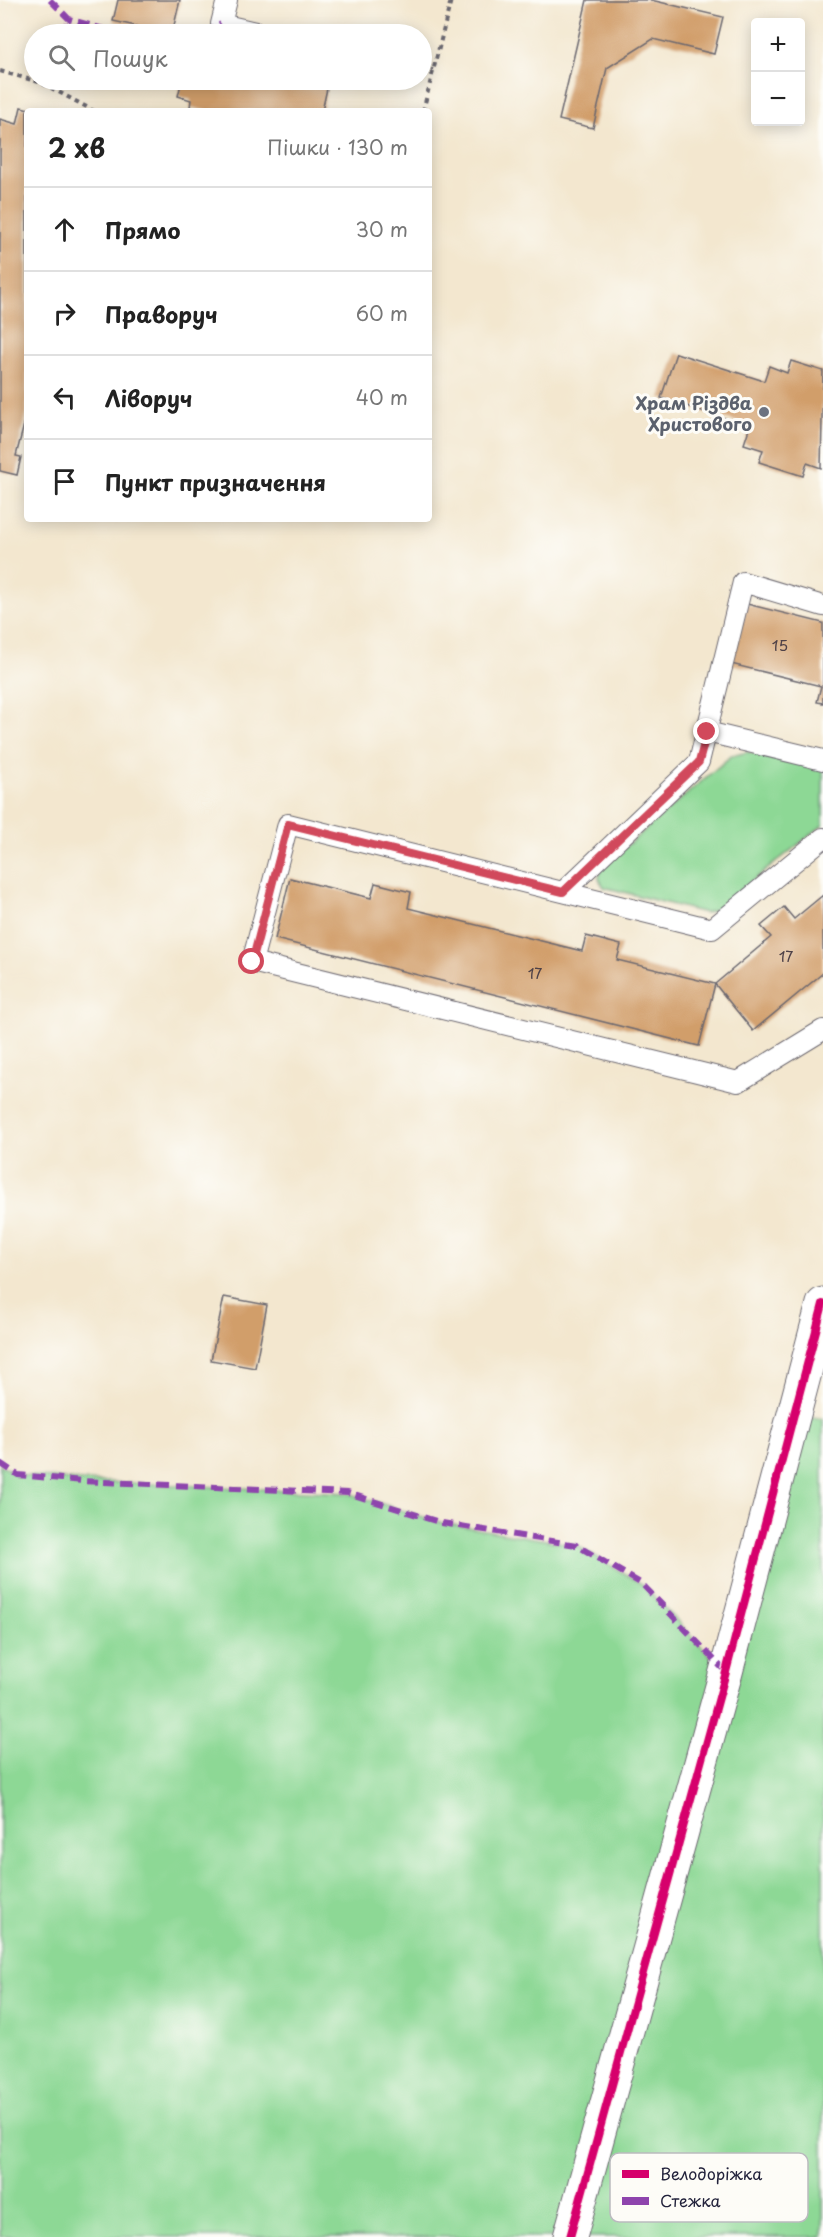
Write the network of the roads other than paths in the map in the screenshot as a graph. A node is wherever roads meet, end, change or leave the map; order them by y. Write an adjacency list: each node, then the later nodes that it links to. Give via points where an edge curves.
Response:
1 (227, 0): 2 (lane)
2 (221, 24)
3 (823, 606): 4 (lane, via 743,582)
4 (707, 732): 5 (lane); 7 (lane, via 699,762)
5 (823, 760)
6 (823, 838): 7 (lane, via 712,928)
7 (563, 892): 8 (lane, via 288,824 252,962 738,1082)
8 (823, 1030)
9 (823, 1304): 10 (street)
10 (570, 2237)

